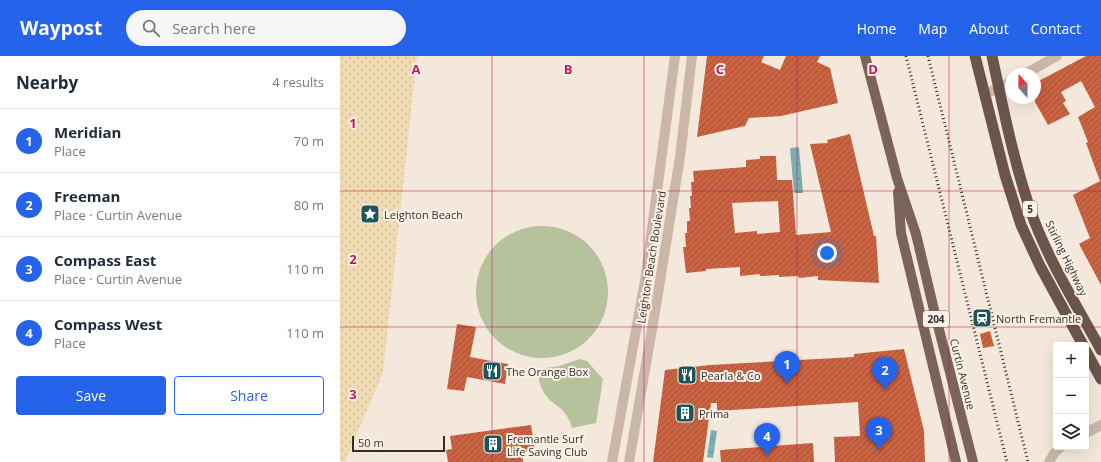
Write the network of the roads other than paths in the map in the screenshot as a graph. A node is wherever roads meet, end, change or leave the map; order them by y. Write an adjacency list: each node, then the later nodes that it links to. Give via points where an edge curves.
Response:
1 (675, 56): 19 (street, Leighton Beach Boulevard, via 645,281)
2 (692, 56): 20 (street, Leighton Beach Boulevard, via 679,165)
3 (864, 56): 11 (main road, Curtin Avenue / 204)
4 (975, 56): 10 (highway, 5)
5 (992, 56): 9 (highway, Stirling Highway / 5)
6 (1057, 56): 7 (street)
7 (1036, 68)
8 (1005, 85): 9 (street)
9 (999, 88): 10 (street); 13 (highway, Stirling Highway / 5, via 1014,159 1033,217 1051,259)
10 (985, 94): 12 (highway, 5, via 1005,175 1021,225)
11 (897, 178): 21 (main road, Curtin Avenue / 204, via 901,233); 22 (main road, Curtin Avenue / 204, via 916,234)
12 (1081, 342)
13 (1101, 350)
14 (1089, 357): 15 (highway)
15 (1101, 379)
16 (1101, 425): 17 (street)
17 (1089, 431)
18 (1057, 450): 23 (street)
19 (612, 462)
20 (629, 462)
21 (956, 462)
22 (973, 462)
23 (1049, 462)

